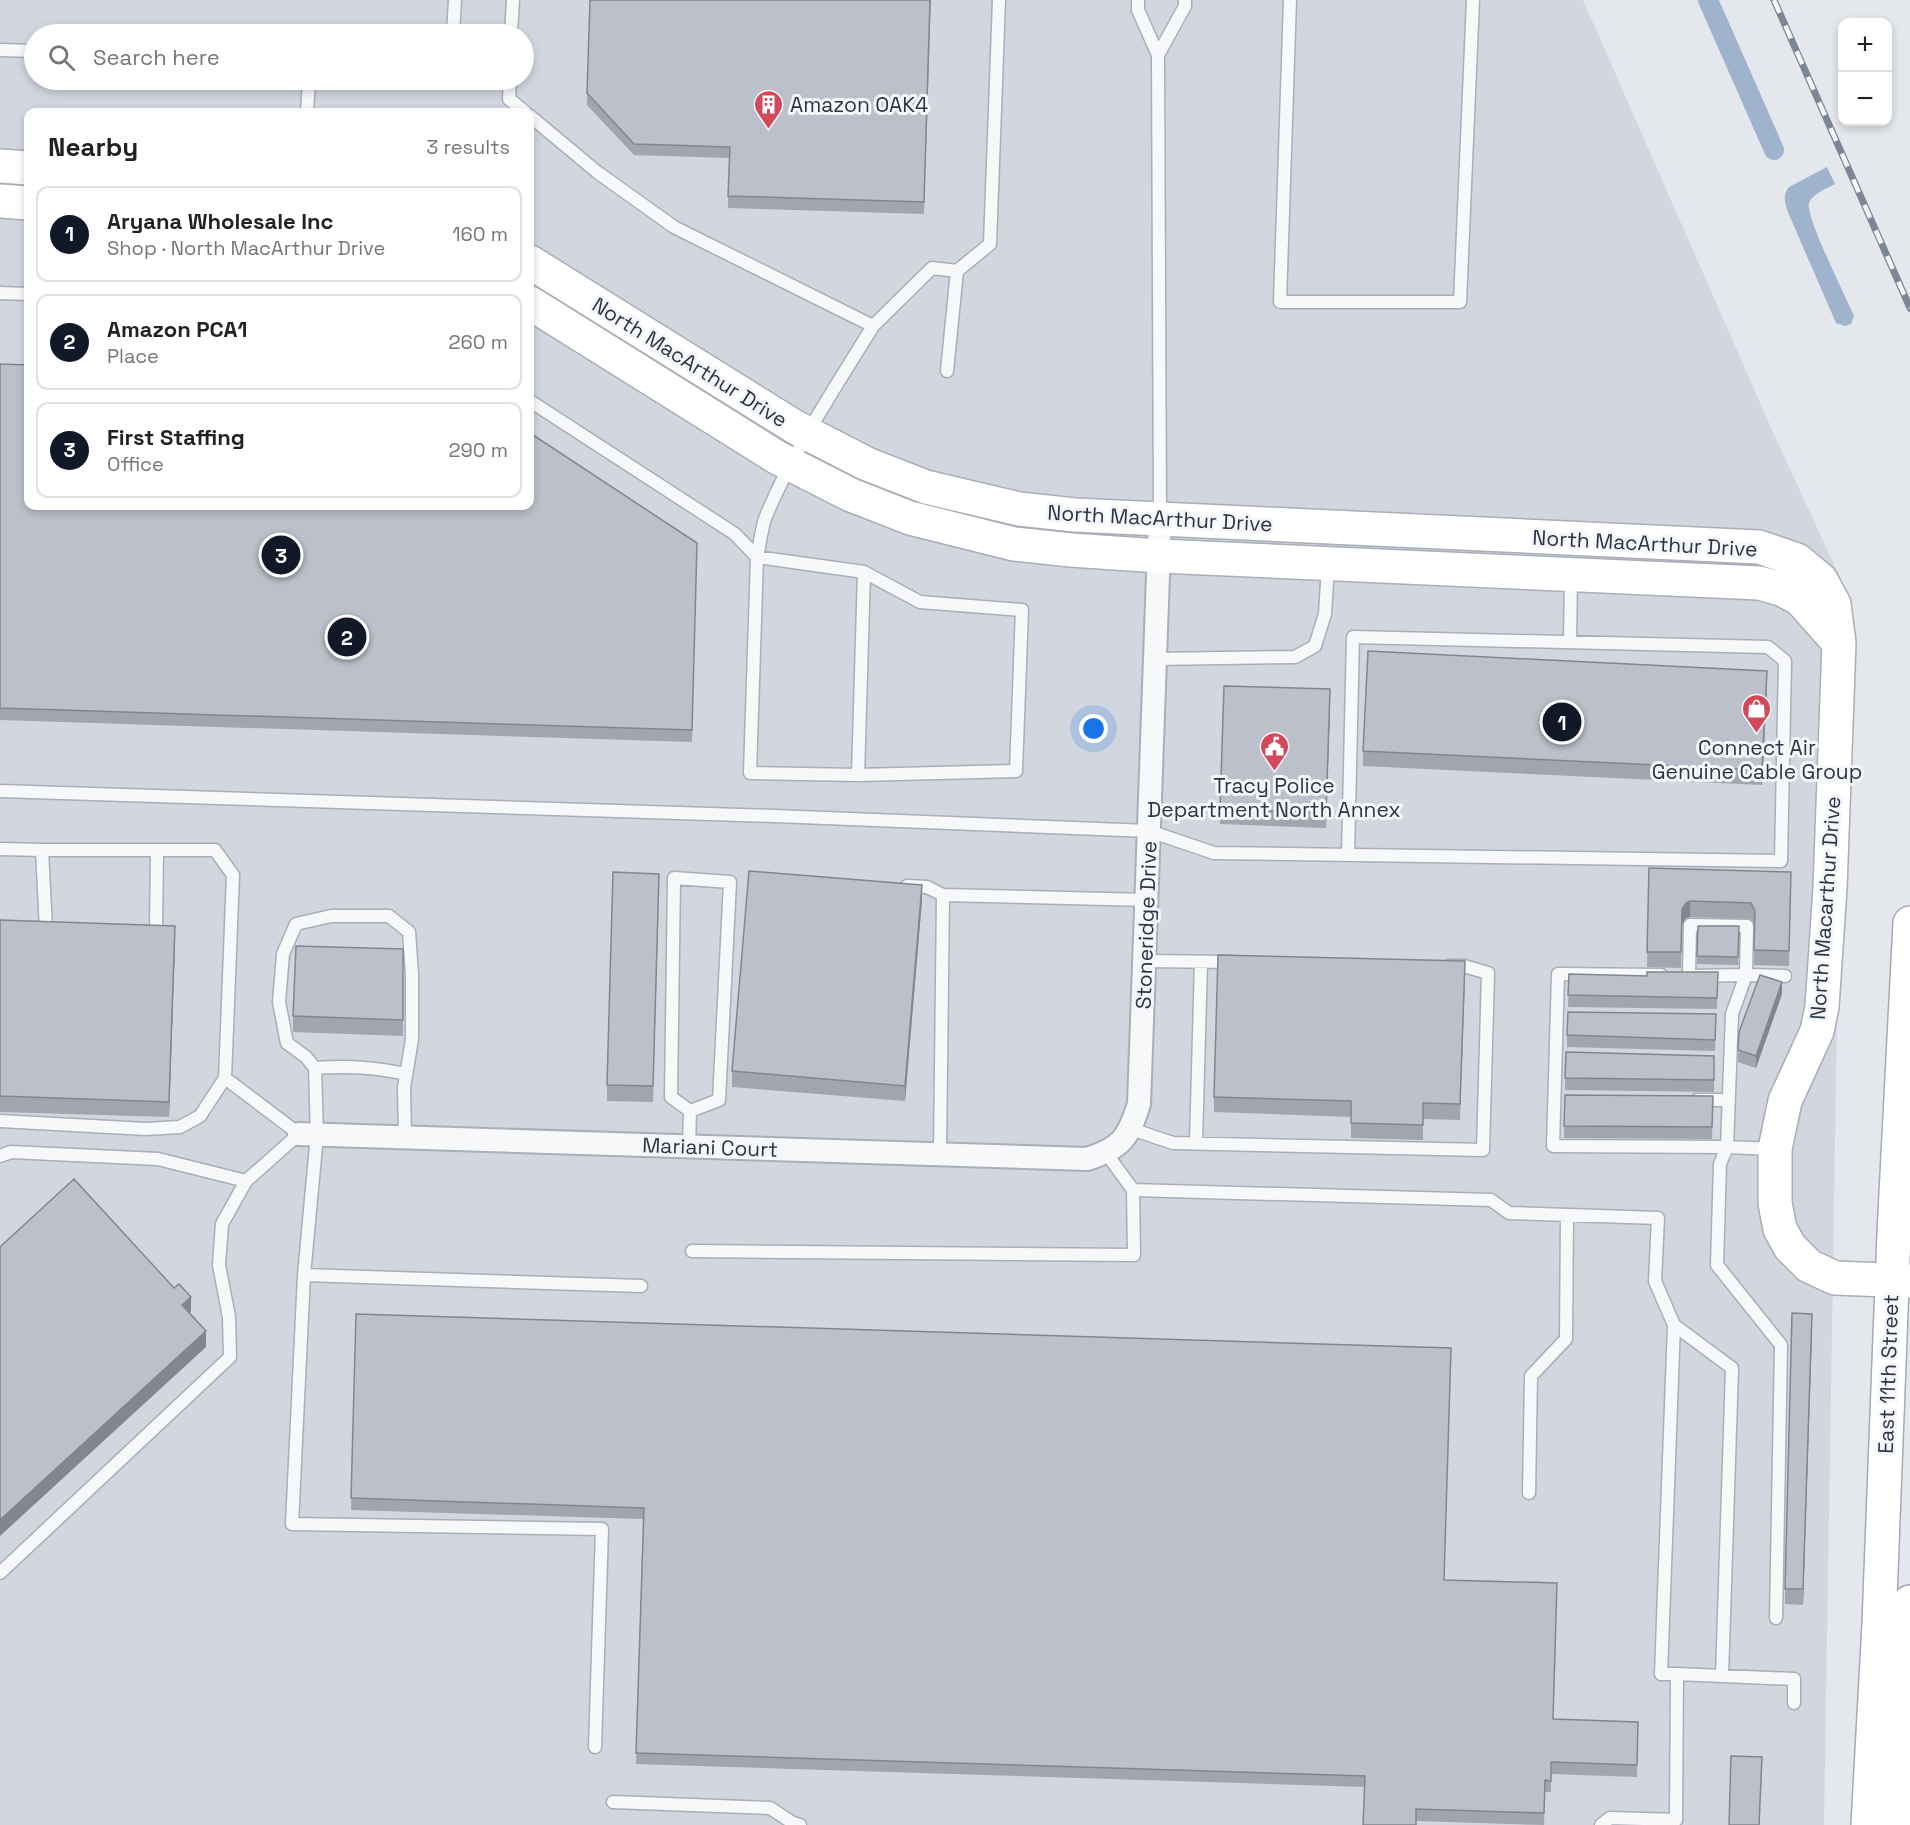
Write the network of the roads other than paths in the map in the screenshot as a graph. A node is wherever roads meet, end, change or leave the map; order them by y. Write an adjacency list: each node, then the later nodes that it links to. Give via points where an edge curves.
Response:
1 (454, 0): 8 (lane)
2 (513, 0): 9 (lane)
3 (999, 0): 23 (lane, via 990,244)
4 (1138, 0): 12 (lane, via 1138,10)
5 (1185, 0): 12 (lane)
6 (1290, 0): 7 (lane, via 1280,302 1460,302)
7 (1473, 0)
8 (453, 24)
9 (512, 24)
10 (0, 50): 11 (lane)
11 (24, 51)
12 (1158, 55): 32 (lane)
13 (308, 90): 15 (lane)
14 (509, 90): 16 (lane, via 509,99)
15 (307, 108)
16 (520, 108)
17 (534, 119): 27 (lane, via 597,172 674,227)
18 (0, 166): 19 (main road)
19 (24, 168)
20 (0, 201): 21 (main road)
21 (24, 203)
22 (534, 264): 30 (main road, North MacArthur Drive)
23 (957, 271): 27 (lane, via 932,268); 28 (lane)
24 (0, 293): 25 (lane)
25 (24, 294)
26 (534, 305): 31 (main road, North MacArthur Drive)
27 (873, 327): 30 (lane)
28 (947, 371)
29 (534, 404): 34 (lane, via 735,534)
30 (808, 433): 31 (lane); 32 (main road, North MacArthur Drive, via 867,464 938,489 1019,509)
31 (792, 465): 33 (main road, North MacArthur Drive, via 851,495 910,518 1014,543); 34 (lane, via 765,518)
32 (1160, 519): 33 (street, Stoneridge Drive); 39 (main road, North MacArthur Drive, via 1759,547 1797,560 1821,580 1834,604)
33 (1159, 556): 35 (main road, North MacArthur Drive); 40 (street, Stoneridge Drive)
34 (757, 557): 36 (lane); 41 (lane, via 750,773)
35 (1328, 563): 37 (main road, North MacArthur Drive); 40 (lane, via 1325,614 1315,646 1295,657)
36 (864, 572): 41 (lane); 41 (lane, via 920,602 1022,610 1016,771)
37 (1571, 574): 38 (lane); 39 (main road, North MacArthur Drive, via 1760,584 1781,589 1800,599)
38 (1570, 642): 47 (lane, via 1353,637); 47 (lane, via 1768,647 1785,661 1781,861)
39 (1839, 643): 74 (main road, North Macarthur Drive, via 1822,1007 1817,1031 1785,1101)
40 (1155, 658): 43 (street, Stoneridge Drive)
41 (858, 776)
42 (0, 791): 43 (lane)
43 (1149, 831): 47 (lane, via 1214,853); 50 (street, Stoneridge Drive)
44 (0, 849): 45 (lane)
45 (42, 850): 46 (lane); 53 (lane)
46 (157, 850): 52 (lane); 63 (lane, via 216,850 233,875)
47 (1348, 855)
48 (892, 885): 49 (lane, via 927,887)
49 (943, 895): 50 (lane); 75 (lane)
50 (1147, 900): 54 (street, Stoneridge Drive)
51 (1910, 923): 82 (main road, East 11th Street)
52 (156, 928)
53 (46, 929)
54 (1144, 961): 55 (lane); 70 (street, Stoneridge Drive, via 1139,1104)
55 (1201, 962): 56 (lane); 71 (lane)
56 (1249, 963)
57 (1440, 966): 71 (lane, via 1464,966 1488,973 1482,1150)
58 (1746, 975): 59 (lane); 59 (lane, via 1747,926 1690,925); 60 (lane); 65 (lane, via 1726,1018 1724,1060)
59 (1689, 976): 73 (lane, via 1558,974 1563,1015 1560,1098 1553,1146)
60 (1785, 976)
61 (315, 1068): 62 (lane, via 380,1068); 62 (lane, via 287,1043 279,1002 283,954 296,924 331,916 389,916 409,932 412,1040); 68 (lane)
62 (406, 1074): 69 (lane)
63 (225, 1078): 67 (lane, via 200,1116 180,1127 146,1129); 68 (lane)
64 (1682, 1100): 65 (lane)
65 (1729, 1100): 73 (lane)
66 (690, 1111): 66 (lane, via 671,1097 674,878 730,882 720,1100); 72 (lane)
67 (0, 1121)
68 (308, 1135): 69 (street, Mariani Court); 77 (lane); 81 (lane)
69 (405, 1137): 72 (street, Mariani Court)
70 (1118, 1142): 71 (lane); 75 (street, Mariani Court, via 1087,1159); 78 (lane)
71 (1196, 1143)
72 (689, 1146): 75 (street, Mariani Court)
73 (1727, 1147): 74 (lane); 88 (lane, via 1720,1164 1717,1265 1781,1345)
74 (1776, 1149): 82 (main road, North Macarthur Drive, via 1775,1203 1780,1229 1790,1247 1809,1266 1835,1278)
75 (940, 1154)
76 (0, 1156): 77 (lane, via 11,1152 158,1159)
77 (246, 1181): 86 (lane, via 222,1224 219,1265 229,1317 230,1357)
78 (1133, 1190): 79 (lane, via 1491,1200 1509,1214); 80 (lane, via 1134,1255)
79 (1566, 1215): 84 (lane, via 1658,1218 1655,1281); 85 (lane, via 1566,1339 1531,1376)
80 (692, 1251)
81 (304, 1275): 83 (lane); 93 (lane, via 292,1524 602,1529)
82 (1901, 1281): 98 (main road, East 11th Street)
83 (641, 1286)
84 (1674, 1325): 90 (lane, via 1661,1674); 91 (lane, via 1732,1368)
85 (1529, 1493)
86 (0, 1573)
87 (1910, 1602): 89 (main road)
88 (1776, 1618)
89 (1909, 1650): 94 (main road)
90 (1677, 1674): 91 (lane); 97 (lane, via 1676,1820 1610,1818)
91 (1722, 1676): 92 (lane, via 1794,1679)
92 (1794, 1703)
93 (595, 1747)
94 (1906, 1766): 99 (main road)
95 (613, 1802): 96 (lane, via 771,1808)
96 (800, 1825)
97 (1601, 1825)
98 (1868, 1825)
99 (1901, 1825)

